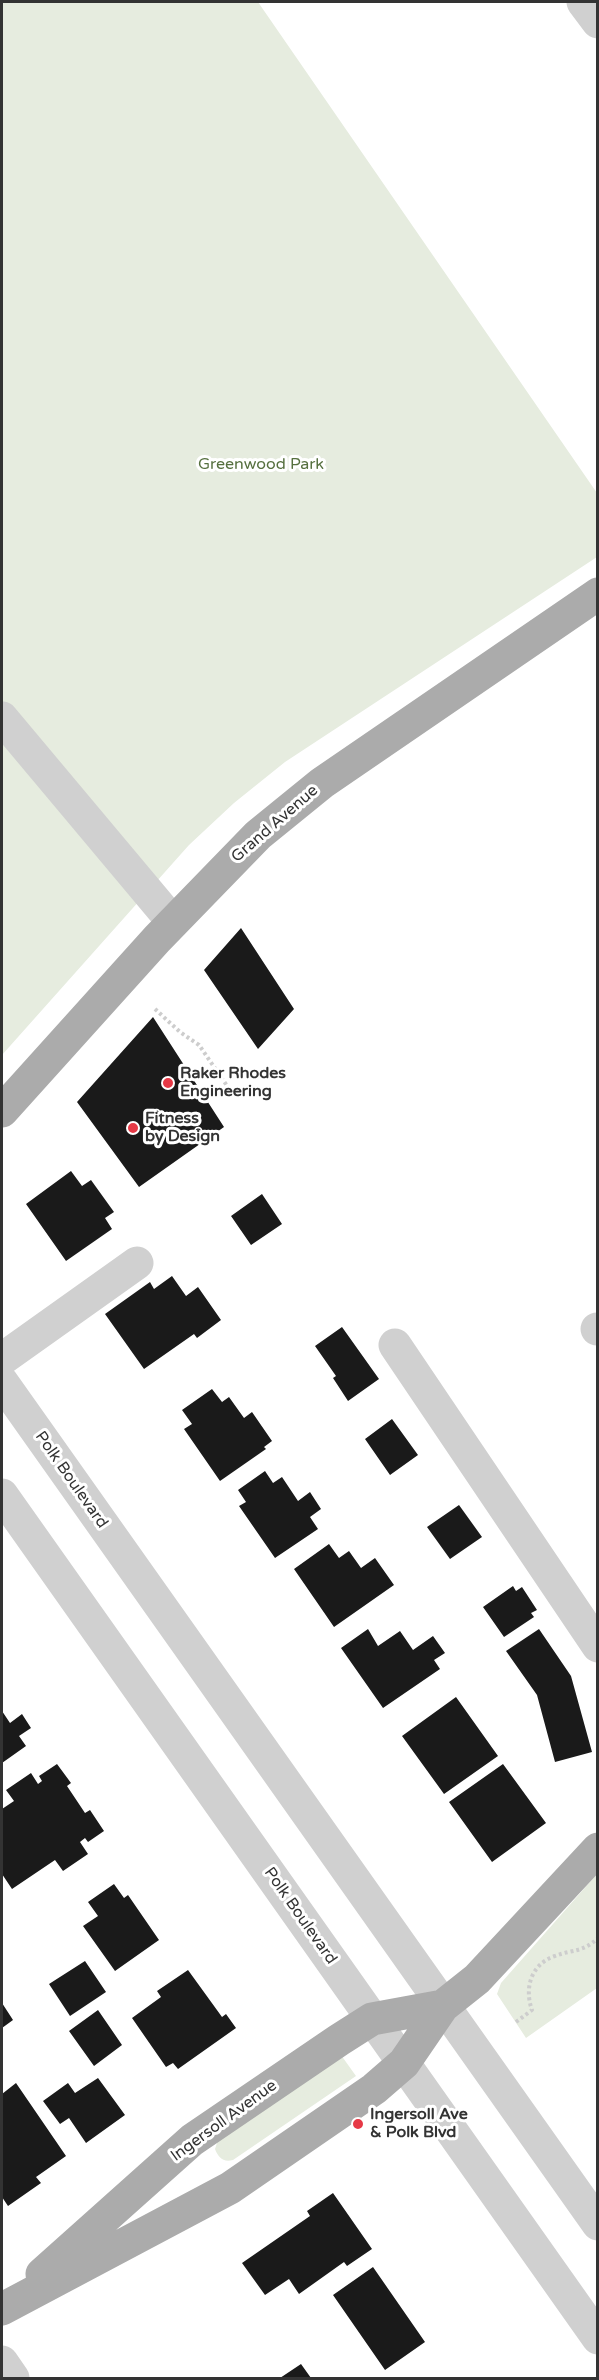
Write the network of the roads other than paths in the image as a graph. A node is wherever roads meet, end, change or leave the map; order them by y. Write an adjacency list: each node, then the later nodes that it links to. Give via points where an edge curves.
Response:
1 (583, 2): 2 (street)
2 (597, 22)
3 (597, 594): 5 (main road, Grand Avenue, via 322,783 258,835)
4 (2, 718): 5 (street)
5 (173, 922): 6 (main road, Grand Avenue)
6 (2, 1110)
7 (137, 1263): 9 (street)
8 (395, 1345): 12 (street)
9 (2, 1359)
10 (2, 1383): 14 (street, Polk Boulevard)
11 (2, 1495): 15 (street, Polk Boulevard)
12 (597, 1646)
13 (597, 1849): 14 (main road, Ingersoll Avenue, via 477,1978)
14 (443, 2006): 15 (main road, Ingersoll Avenue); 16 (main road, Ingersoll Avenue); 17 (street, Polk Boulevard)
15 (372, 2019): 16 (street, Polk Boulevard); 18 (main road, Ingersoll Avenue, via 192,2140)
16 (404, 2063): 18 (main road, Ingersoll Avenue, via 374,2089 230,2188); 19 (street, Polk Boulevard)
17 (597, 2224)
18 (3, 2309)
19 (597, 2338)
20 (2, 2362): 21 (street)
21 (13, 2379)

